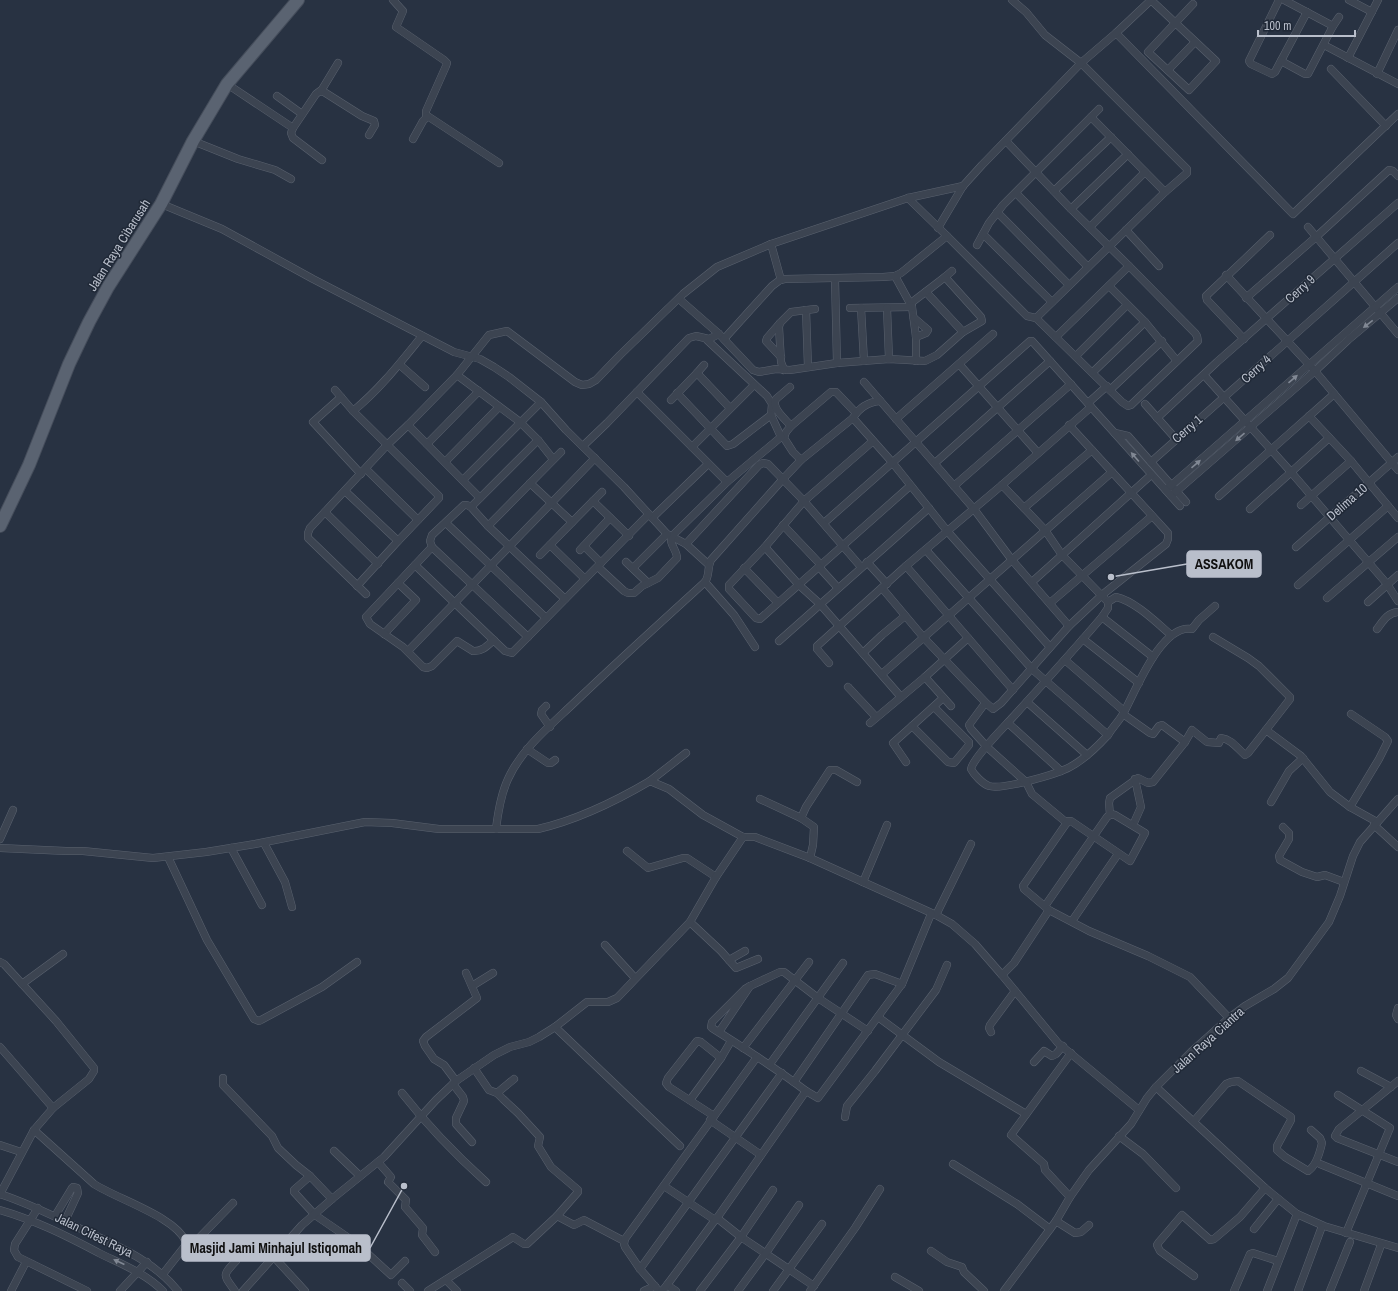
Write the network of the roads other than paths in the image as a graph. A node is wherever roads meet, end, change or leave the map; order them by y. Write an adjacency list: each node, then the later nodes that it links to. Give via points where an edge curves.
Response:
1 (296, 0): 28 (main road, Jalan Raya Cibarusah); 51 (main road, Jalan Raya Cibarusah, via 225,83 191,140)
2 (393, 0): 35 (street, via 403,11 396,27 447,63 426,111)
3 (1012, 0): 24 (street, via 1045,35)
4 (1151, 0): 13 (street); 16 (street)
5 (1279, 0): 22 (street, via 1248,61 1272,74)
6 (1284, 0): 10 (street)
7 (1349, 0): 11 (street)
8 (1378, 0): 11 (street)
9 (1193, 4): 13 (street)
10 (1306, 12): 14 (street); 22 (street)
11 (1372, 12): 21 (street)
12 (1339, 17): 14 (street)
13 (1175, 23): 17 (street); 26 (street, via 1148,52)
14 (1333, 26): 18 (street)
15 (1398, 30): 19 (street)
16 (1116, 34): 24 (street); 37 (street, via 1293,214)
17 (1195, 42): 26 (street); 26 (street, via 1216,61 1189,90)
18 (1324, 45): 21 (street); 22 (street, via 1308,74)
19 (1390, 47): 20 (street); 27 (street)
20 (1398, 51)
21 (1348, 58): 27 (street)
22 (1281, 61)
23 (338, 63): 30 (street)
24 (1081, 63): 43 (street); 54 (street, via 1187,168 1187,173)
25 (1331, 69): 37 (street)
26 (1168, 70)
27 (1377, 74): 29 (street)
28 (227, 84): 38 (street); 42 (main road, Jalan Raya Cibarusah)
29 (1398, 84)
30 (321, 91): 33 (street); 39 (street, via 374,122 375,125)
31 (277, 96): 33 (street)
32 (1099, 110): 36 (street)
33 (302, 114): 38 (street)
34 (1398, 114): 37 (street)
35 (427, 117): 41 (street); 46 (street)
36 (1091, 117): 40 (street); 47 (street)
37 (1386, 126)
38 (293, 128): 45 (street, via 293,138)
39 (369, 135)
40 (1111, 137): 44 (street); 53 (street)
41 (413, 139)
42 (193, 141): 50 (street, via 275,170); 51 (main road, Jalan Raya Cibarusah)
43 (1006, 141): 47 (street); 52 (street)
44 (1128, 154): 48 (street); 59 (street)
45 (322, 160)
46 (500, 163)
47 (1036, 171): 53 (street); 55 (street)
48 (1145, 172): 54 (street); 61 (street)
49 (1398, 176): 68 (street, via 1388,170)
50 (291, 179)
51 (172, 181): 57 (main road, Jalan Raya Cibarusah)
52 (963, 186): 56 (street); 63 (street)
53 (1054, 191): 59 (street)
54 (1165, 192): 64 (street)
55 (1016, 193): 60 (street); 76 (street)
56 (908, 198): 63 (street); 70 (street)
57 (162, 199): 109 (street); 235 (main road, Jalan Raya Cibarusah, via 106,286 79,336 27,464); 241 (main road, Jalan Raya Cibarusah, via 89,322 63,378 29,465)
58 (1398, 203): 73 (street, Cerry 9)
59 (1071, 209): 61 (street)
60 (997, 212): 65 (street); 84 (street)
61 (1090, 227): 72 (street)
62 (1308, 227): 68 (street)
63 (938, 228): 67 (street)
64 (1126, 230): 72 (street); 75 (street)
65 (983, 234): 71 (street); 91 (street)
66 (1270, 235): 78 (street)
67 (947, 236): 79 (street); 102 (street, via 1026,316)
68 (1316, 237): 73 (street); 88 (street)
69 (1398, 243): 83 (street, Cerry 4)
70 (771, 244): 82 (street); 90 (street, via 717,266)
71 (977, 245)
72 (1110, 247): 74 (street); 76 (street)
73 (1334, 259): 83 (street); 103 (street, Cerry 9)
74 (1130, 266): 85 (street); 124 (street, via 1197,336 1197,342)
75 (1159, 266)
76 (1088, 267): 84 (street)
77 (952, 271): 80 (street)
78 (1226, 275): 88 (street); 113 (street, via 1206,298)
79 (895, 276): 81 (street); 92 (street)
80 (945, 277): 87 (street); 106 (street, via 982,318 981,322)
81 (835, 278): 82 (street); 125 (street)
82 (781, 280): 110 (street)
83 (1353, 282): 94 (street); 116 (street, Cerry 4)
84 (1069, 285): 91 (street)
85 (1109, 286): 93 (street); 112 (street)
86 (1398, 287): 94 (street)
87 (926, 292): 92 (street); 106 (street)
88 (1246, 298): 103 (street)
89 (1398, 298): 100 (street)
90 (679, 299): 110 (street); 117 (street, via 589,384 575,382 507,331 490,335)
91 (1052, 302): 102 (street)
92 (912, 305): 97 (street); 101 (street)
93 (1127, 305): 104 (street); 118 (street)
94 (1375, 307): 100 (street); 129 (street)
95 (850, 308): 96 (street)
96 (861, 308): 97 (street); 121 (street)
97 (886, 308): 120 (street)
98 (815, 309): 99 (street)
99 (806, 310): 105 (street, via 791,312); 130 (street)
100 (1381, 314): 108 (street); 132 (street, one-way to 132)
101 (914, 318): 111 (street); 111 (street, via 928,330)
102 (1036, 318): 112 (street)
103 (1266, 320): 113 (street, Cerry 9); 116 (street)
104 (1145, 322): 115 (street); 133 (street)
105 (780, 323): 119 (street); 119 (street, via 766,341)
106 (964, 332): 122 (street, via 930,359)
107 (993, 334): 126 (street)
108 (1398, 334)
109 (422, 336): 117 (street, via 458,354); 127 (street)
110 (721, 336): 114 (street); 131 (street, via 753,370)
111 (916, 337): 122 (street)
112 (1056, 337): 118 (street)
113 (1244, 339): 135 (street, Cerry 9)
114 (707, 340): 139 (street); 146 (street, via 696,336 689,338)
115 (1162, 341): 124 (street); 143 (street)
116 (1287, 342): 129 (street); 150 (street, Cerry 4)
117 (476, 352): 136 (street); 153 (street)
118 (1076, 356): 133 (street)
119 (781, 357): 131 (street)
120 (889, 359): 121 (street); 122 (street)
121 (864, 361): 125 (street)
122 (916, 361)
123 (1050, 361): 138 (street); 140 (street, via 1030,341); 158 (street)
124 (1177, 361): 143 (street, via 1129,406)
125 (837, 363): 130 (street)
126 (959, 364): 140 (street); 164 (street)
127 (400, 365): 141 (street); 159 (street, via 377,390)
128 (704, 365): 134 (street)
129 (1309, 365): 132 (street); 165 (street, one-way to 129)
130 (808, 367): 131 (street)
131 (784, 370)
132 (1315, 371): 148 (street); 171 (street)
133 (1093, 372): 143 (street)
134 (697, 373): 147 (street); 157 (street)
135 (1204, 374): 150 (street); 163 (street, Cerry 9)
136 (457, 375): 145 (street); 167 (street)
137 (864, 382): 152 (street)
138 (1071, 384): 154 (street); 172 (street)
139 (754, 385): 157 (street); 160 (street, via 771,402)
140 (978, 386): 158 (street); 178 (street)
141 (425, 387)
142 (790, 387): 168 (street, via 774,403)
143 (1109, 388): 154 (street, via 1100,392)
144 (335, 390): 149 (street)
145 (479, 391): 156 (street); 179 (street)
146 (637, 392): 181 (street); 182 (street)
147 (677, 393): 151 (street); 170 (street)
148 (1334, 394): 162 (street); 195 (street)
149 (341, 397): 159 (street); 199 (street, via 313,422)
150 (1224, 397): 165 (street); 176 (street, Cerry 1)
151 (671, 400)
152 (880, 401): 161 (street, via 868,404); 164 (street)
153 (541, 402): 166 (street); 181 (street)
154 (1090, 403): 169 (street); 173 (street)
155 (1145, 404): 163 (street)
156 (499, 407): 166 (street); 192 (street)
157 (730, 408): 170 (street)
158 (997, 408): 172 (street); 196 (street)
159 (353, 410): 180 (street)
160 (770, 415): 170 (street, via 730,446 724,444); 206 (street, via 780,439)
161 (854, 415): 168 (street, via 836,392 831,392); 177 (street); 190 (street)
162 (1309, 416): 174 (street); 184 (street)
163 (1156, 418): 176 (street)
164 (896, 419): 178 (street)
165 (1245, 421): 171 (street); 212 (street, one-way to 165)
166 (520, 422): 175 (street); 204 (street)
167 (408, 425): 179 (street); 180 (street)
168 (791, 426): 190 (street, via 784,438)
169 (1069, 426): 183 (street); 186 (street)
170 (711, 428): 182 (street)
171 (1251, 428): 184 (street); 212 (street, one-way to 212)
172 (1018, 430): 186 (street); 210 (street)
173 (1119, 434): 194 (street, via 1128,436); 202 (street, one-way to 173)
174 (1329, 438): 191 (street); 201 (street)
175 (538, 440): 188 (street); 217 (street)
176 (1176, 440): 194 (street, Cerry 1)
177 (872, 441): 193 (street); 219 (street)
178 (916, 442): 193 (street); 196 (street)
179 (428, 444): 192 (street)
180 (387, 445): 199 (street); 236 (street, via 439,496)
181 (583, 446): 189 (street)
182 (692, 447): 197 (street)
183 (1092, 450): 200 (street); 226 (street)
184 (1271, 450): 201 (street); 215 (street)
185 (561, 452): 188 (street)
186 (1038, 453): 208 (street)
187 (1398, 457): 195 (street, Delima 10)
188 (553, 458): 205 (street)
189 (595, 458): 220 (street); 230 (street)
190 (801, 460): 203 (street)
191 (1351, 461): 207 (street); 216 (street)
192 (446, 462): 204 (street)
193 (892, 462): 209 (street); 239 (street)
194 (1151, 462): 212 (street)
195 (1392, 462): 198 (street); 207 (street, Delima 10)
196 (935, 463): 210 (street)
197 (708, 464): 206 (street); 230 (street)
198 (1398, 470)
199 (364, 471): 211 (street); 236 (street)
200 (1112, 472): 214 (street); 243 (street)
201 (1291, 472): 216 (street); 228 (street)
202 (1151, 475): 212 (street); 214 (street)
203 (783, 479): 219 (street); 250 (street, via 768,464 761,464); 267 (street)
204 (463, 480): 217 (street)
205 (530, 482): 220 (street); 242 (street)
206 (727, 482): 245 (street)
207 (1368, 484): 223 (street); 233 (street, Delima 10)
208 (1002, 485): 226 (street); 227 (street)
209 (910, 486): 225 (street); 252 (street)
210 (954, 486): 227 (street)
211 (345, 491): 229 (street); 249 (street)
212 (1172, 491): 221 (street)
213 (602, 492): 218 (street)
214 (1131, 493): 231 (street); 259 (street)
215 (1219, 496)
216 (1311, 496): 222 (street); 233 (street)
217 (480, 498): 224 (street)
218 (593, 501): 232 (street); 237 (street)
219 (804, 501): 239 (street); 240 (street)
220 (552, 502): 237 (street); 253 (street)
221 (1183, 504)
222 (1301, 505)
223 (1388, 506): 234 (street); 248 (street)
224 (471, 507): 238 (street, via 464,505); 242 (street)
225 (929, 508): 244 (street); 268 (street)
226 (1024, 508): 243 (street)
227 (974, 509): 244 (street); 260 (street)
228 (1250, 509)
229 (325, 512): 263 (street); 285 (street, via 310,528 308,538)
230 (651, 516): 245 (street); 246 (street)
231 (1152, 516): 274 (street); 289 (street, via 1168,533 1167,542)
232 (610, 518): 246 (street); 266 (street, via 582,548)
233 (1330, 518): 248 (street); 256 (street, Delima 10)
234 (1398, 518)
235 (0, 520)
236 (418, 520): 249 (street)
237 (572, 522): 251 (street)
238 (446, 523): 254 (street, via 430,538); 265 (street)
239 (824, 523): 252 (street)
240 (783, 525): 255 (street); 269 (street)
241 (0, 526)
242 (488, 526): 253 (street)
243 (1045, 530): 259 (street); 260 (street)
244 (948, 532): 257 (street); 276 (street)
245 (670, 535): 250 (street); 271 (street); 281 (street, via 676,560 658,578)
246 (629, 536): 266 (street)
247 (1398, 537): 262 (street)
248 (1349, 540): 262 (street); 284 (street)
249 (398, 541): 263 (street)
250 (686, 544): 267 (street)
251 (550, 545): 258 (street); 275 (street)
252 (843, 545): 268 (street); 269 (street)
253 (509, 546): 265 (street); 292 (street)
254 (432, 547): 264 (street); 280 (street)
255 (765, 547): 272 (street); 283 (street)
256 (1296, 547)
257 (926, 550): 270 (street); 290 (street)
258 (540, 555)
259 (1062, 555): 274 (street); 278 (street)
260 (1012, 560): 276 (street); 278 (street)
261 (626, 562): 271 (street)
262 (1368, 563): 282 (street); 291 (street)
263 (378, 564): 285 (street)
264 (415, 564): 279 (street); 294 (street)
265 (489, 565): 280 (street); 305 (street)
266 (599, 565): 275 (street); 281 (street, via 628,593 634,593)
267 (709, 565): 277 (street, via 709,574)
268 (864, 565): 286 (street); 287 (street)
269 (820, 566): 283 (street); 287 (street)
270 (906, 566): 286 (street); 302 (street)
271 (633, 568): 281 (street)
272 (744, 568): 297 (street); 297 (street, via 728,587 756,618 760,619)
273 (1398, 575): 282 (street)
274 (1082, 576): 289 (street); 298 (street)
275 (585, 579): 292 (street)
276 (990, 579): 290 (street); 319 (street)
277 (705, 582): 318 (street, via 734,615); 346 (street)
278 (1032, 582): 298 (street)
279 (398, 583): 309 (street, via 416,600); 309 (street, via 366,617 370,624)
280 (472, 583): 294 (street); 311 (street)
281 (648, 583)
282 (1387, 584): 293 (street); 296 (street)
283 (799, 585): 297 (street); 299 (street)
284 (1298, 585)
285 (357, 586): 288 (street)
286 (884, 586): 303 (street); 306 (street)
287 (838, 588): 299 (street)
288 (366, 594)
289 (1102, 595): 295 (street); 307 (street)
290 (969, 598): 302 (street); 326 (street)
291 (1327, 598)
292 (565, 599): 305 (street)
293 (1398, 601)
294 (455, 602): 316 (street); 320 (street)
295 (1108, 602): 304 (street, via 1108,608); 310 (street, via 1116,597 1128,602)
296 (1368, 602)
297 (778, 603)
298 (1050, 603): 307 (street)
299 (820, 604): 306 (street); 317 (street)
300 (1215, 606): 310 (street, via 1192,628 1182,629)
301 (1398, 612): 308 (street, via 1388,615)
302 (949, 615): 313 (street); 314 (street)
303 (905, 616): 313 (street); 321 (street)
304 (1102, 617): 315 (street); 322 (street)
305 (546, 618): 311 (street)
306 (839, 626): 321 (street); 325 (street, via 816,647)
307 (1069, 626): 319 (street)
308 (1377, 629)
309 (384, 634): 320 (street)
310 (1171, 636): 322 (street)
311 (528, 637): 316 (street, via 512,653 505,651)
312 (1213, 637): 347 (street, via 1259,666 1290,697)
313 (924, 638): 323 (street); 327 (street)
314 (968, 638): 323 (street); 332 (street)
315 (1083, 638): 324 (street); 330 (street)
316 (494, 640): 320 (street, via 476,652 457,641 428,668)
317 (779, 641)
318 (755, 647)
319 (1050, 647): 326 (street)
320 (408, 651)
321 (863, 653): 327 (street)
322 (1153, 657): 330 (street)
323 (944, 658): 328 (street); 332 (street, via 991,708 997,706)
324 (1065, 660): 329 (street); 340 (street)
325 (829, 664)
326 (1032, 669): 329 (street); 332 (street)
327 (882, 674): 333 (street)
328 (925, 677): 333 (street); 334 (street)
329 (1045, 681): 335 (street); 348 (street)
330 (1139, 683): 340 (street)
331 (848, 687): 342 (street)
332 (1013, 690)
333 (901, 697): 342 (street)
334 (943, 698): 337 (street); 339 (street)
335 (1027, 702): 344 (street); 353 (street)
336 (546, 706): 346 (street, via 541,714)
337 (952, 706)
338 (983, 706): 350 (street, via 969,725)
339 (934, 707): 345 (street); 345 (street, via 970,743 954,763 948,762)
340 (1123, 712): 348 (street); 349 (street, via 1150,733 1154,733 1158,726 1162,725)
341 (1350, 714): 365 (street, via 1388,740 1379,760)
342 (876, 717): 343 (street)
343 (870, 723)
344 (1008, 723): 350 (street); 357 (street)
345 (912, 726): 356 (street, via 893,743)
346 (550, 727): 351 (street)
347 (1266, 730): 349 (street, via 1245,755 1225,739 1220,738 1219,743 1207,742 1192,730); 354 (street)
348 (1108, 734): 353 (street)
349 (1186, 742): 358 (street, via 1153,782)
350 (987, 747): 361 (street); 361 (street, via 972,764 971,769 984,783 994,786)
351 (527, 749): 355 (street, via 548,763); 374 (street, via 508,778)
352 (686, 753): 359 (street)
353 (1087, 755): 357 (street)
354 (1303, 758): 364 (street, via 1289,771); 365 (street, via 1326,788)
355 (555, 760)
356 (906, 762)
357 (1061, 771): 361 (street)
358 (1135, 779): 367 (street, via 1110,798); 372 (street, via 1141,807)
359 (650, 781): 374 (street, via 584,814 553,825 538,829); 376 (street, via 670,789 703,815)
360 (857, 782): 368 (street, via 836,770 830,770)
361 (1026, 782): 369 (street, via 1032,794)
362 (760, 799): 368 (street)
363 (1398, 799): 370 (street, Jalan Raya Ciantra)
364 (1271, 802)
365 (1350, 807): 370 (street)
366 (13, 810): 377 (street)
367 (1110, 814): 372 (street); 375 (street)
368 (801, 818): 386 (street, via 814,829)
369 (1067, 823): 375 (street, via 1071,820); 392 (street, via 1023,887)
370 (1375, 824): 380 (street); 389 (street, Jalan Raya Ciantra, via 1360,842)
371 (887, 825): 388 (street)
372 (1133, 825): 384 (street, via 1145,833 1130,861)
373 (1283, 827): 389 (street, via 1289,832 1289,838 1279,856 1280,860 1302,872 1317,877 1325,875)
374 (496, 829): 378 (street, via 439,829 365,822)
375 (1094, 836): 384 (street); 392 (street)
376 (743, 838): 386 (street, via 755,837); 387 (street)
377 (0, 839)
378 (264, 843): 382 (street); 391 (street, via 285,882)
379 (972, 844): 393 (street)
380 (1398, 847)
381 (0, 848): 385 (street, via 83,851 148,858)
382 (231, 848): 385 (street); 390 (street)
383 (627, 852): 387 (street, via 648,868 687,858)
384 (1118, 854): 394 (street)
385 (168, 857): 402 (street, via 208,941 254,1019 261,1020 322,987)
386 (810, 858): 388 (street)
387 (716, 877): 395 (street)
388 (863, 882): 393 (street)
389 (1344, 882): 420 (street, Jalan Raya Ciantra, via 1329,922 1288,978)
390 (262, 905)
391 (292, 907)
392 (1047, 908): 394 (street); 408 (street, via 1014,963)
393 (934, 914): 408 (street, via 952,924 975,944); 412 (street)
394 (1072, 921): 420 (street, via 1190,977)
395 (690, 922): 400 (street); 409 (street)
396 (605, 945): 409 (street)
397 (745, 951): 400 (street)
398 (63, 954): 411 (street)
399 (758, 959): 400 (street, via 738,968)
400 (729, 960)
401 (0, 962): 411 (street)
402 (357, 962)
403 (809, 962): 410 (street)
404 (843, 963): 416 (street)
405 (947, 965): 426 (street, via 936,990)
406 (466, 973): 413 (street)
407 (493, 974): 413 (street)
408 (1002, 975): 415 (street)
409 (635, 978): 422 (street, via 617,998 608,1002 587,1002)
410 (795, 980): 414 (street, via 781,972); 416 (street); 430 (street)
411 (22, 984): 451 (street, via 94,1068 89,1079)
412 (902, 984): 418 (street, via 875,974 869,975); 419 (street)
413 (472, 986): 442 (street, via 476,1000 423,1041 434,1059 444,1065)
414 (750, 986): 424 (street); 424 (street, via 712,1022 711,1026)
415 (1015, 991): 425 (street, via 990,1025); 428 (street)
416 (818, 998): 418 (street); 435 (street)
417 (1398, 1008): 421 (street)
418 (842, 1014): 423 (street); 443 (street)
419 (878, 1017): 423 (street); 426 (street)
420 (1229, 1018): 444 (street, Jalan Raya Ciantra)
421 (1398, 1019)
422 (555, 1027): 436 (street, via 534,1040 494,1055); 465 (street)
423 (868, 1031): 446 (street, via 818,1098)
424 (719, 1032): 427 (street)
425 (991, 1032)
426 (903, 1034): 454 (street, via 939,1062); 456 (street, via 847,1106)
427 (731, 1041): 430 (street); 433 (street)
428 (1063, 1046): 431 (street); 434 (street, via 1052,1056 1044,1052)
429 (0, 1047): 451 (street)
430 (743, 1048): 432 (street)
431 (1071, 1053): 452 (street); 454 (street)
432 (757, 1057): 435 (street); 457 (street)
433 (721, 1058): 450 (street); 450 (street, via 697,1041 668,1078 666,1083 669,1088)
434 (1034, 1062)
435 (770, 1064): 438 (street)
436 (474, 1068): 442 (street); 448 (street, via 488,1088)
437 (1360, 1071): 445 (street)
438 (782, 1073): 443 (street); 462 (street)
439 (223, 1078): 474 (street, via 223,1085 272,1136 278,1148)
440 (514, 1079): 448 (street)
441 (1398, 1081): 445 (street)
442 (454, 1082): 455 (street); 463 (street, via 464,1101 456,1124)
443 (794, 1082): 446 (street)
444 (1156, 1087): 452 (street, Jalan Raya Ciantra); 458 (street)
445 (1390, 1087): 453 (street)
446 (806, 1091): 469 (street)
447 (402, 1093): 455 (street)
448 (496, 1093): 496 (street, via 540,1137 538,1148 551,1167 578,1190)
449 (1338, 1095): 453 (street)
450 (690, 1100): 457 (street)
451 (53, 1108): 459 (street)
452 (1139, 1110): 461 (street, Jalan Raya Ciantra, via 1131,1124)
453 (1363, 1110): 468 (street, via 1390,1128); 468 (street, via 1339,1129 1336,1137)
454 (1026, 1114): 485 (street, via 1012,1136 1044,1164 1045,1170)
455 (421, 1117): 470 (street); 476 (street)
456 (845, 1117)
457 (712, 1118): 462 (street); 478 (street)
458 (1194, 1121): 460 (street, via 1226,1084 1238,1081 1290,1116 1291,1120 1277,1145 1277,1150 1305,1171 1312,1168 1322,1143); 480 (street)
459 (34, 1130): 467 (street); 509 (street, via 94,1184 172,1226)
460 (1311, 1130)
461 (1119, 1136): 479 (street, via 1143,1154); 485 (street, Jalan Raya Ciantra, via 1089,1170)
462 (735, 1138): 469 (street); 488 (street)
463 (472, 1142)
464 (0, 1145): 467 (street)
465 (680, 1146)
466 (334, 1151): 475 (street)
467 (22, 1152): 483 (street)
468 (1380, 1154): 471 (street); 477 (street)
469 (761, 1155): 498 (street)
470 (378, 1162): 475 (street); 514 (street, via 392,1177 388,1182 406,1200 405,1207 423,1228 422,1235)
471 (1398, 1162)
472 (953, 1164): 503 (street, via 1017,1204)
473 (1320, 1164): 477 (street)
474 (310, 1176): 486 (street); 494 (street, via 294,1192)
475 (360, 1176): 486 (street)
476 (486, 1182)
477 (1367, 1184): 484 (street); 506 (street)
478 (664, 1186): 488 (street); 508 (street)
479 (1176, 1188)
480 (1265, 1188): 487 (street); 526 (street, via 1252,1205 1214,1239 1210,1240 1182,1215 1159,1242 1157,1245 1160,1251)
481 (880, 1189): 533 (street, via 856,1228)
482 (774, 1190): 507 (street)
483 (0, 1194): 491 (street, Jalan Cifest Raya)
484 (1398, 1196)
485 (1070, 1197): 500 (street, Jalan Raya Ciantra)
486 (332, 1199): 494 (street)
487 (1278, 1199): 493 (street); 504 (street)
488 (688, 1201): 498 (street); 522 (street)
489 (233, 1203): 509 (street, via 198,1239)
490 (799, 1205): 515 (street)
491 (38, 1208): 495 (street, Jalan Cifest Raya); 497 (street)
492 (0, 1210): 497 (street, Jalan Cifest Raya)
493 (1297, 1214): 506 (street); 519 (street)
494 (315, 1215): 516 (street, via 302,1225); 518 (street, via 356,1243 391,1275)
495 (55, 1216): 499 (street, Jalan Cifest Raya); 499 (street, via 72,1188 77,1188 78,1193)
496 (557, 1216): 508 (street, via 574,1225 584,1220); 528 (street, via 527,1244 513,1237)
497 (30, 1219): 520 (street, via 14,1247 16,1254); 524 (street, Jalan Cifest Raya, one-way to 497)
498 (716, 1219): 507 (street); 530 (street)
499 (65, 1221): 521 (street, Jalan Cifest Raya)
500 (1056, 1221): 502 (street, via 1075,1233 1081,1232); 503 (street, Jalan Raya Ciantra)
501 (822, 1224): 523 (street)
502 (1089, 1225)
503 (1050, 1229): 553 (street, Jalan Raya Ciantra)
504 (1254, 1229)
505 (1321, 1229): 555 (street)
506 (1346, 1233): 512 (street)
507 (741, 1237): 515 (street); 548 (street)
508 (624, 1241): 522 (street, via 625,1247)
509 (186, 1242): 525 (street, via 182,1252)
510 (1350, 1242): 556 (street)
511 (1381, 1245): 557 (street)
512 (1398, 1248)
513 (931, 1251): 552 (street, via 945,1261 962,1267)
514 (436, 1252)
515 (766, 1253): 523 (street); 549 (street)
516 (274, 1257): 541 (street); 542 (street)
517 (236, 1261): 540 (street, via 225,1275)
518 (405, 1261)
519 (1278, 1261): 534 (street); 554 (street, via 1250,1254)
520 (26, 1262): 531 (street); 535 (street)
521 (147, 1262): 524 (street); 525 (street, Jalan Cifest Raya)
522 (640, 1269): 532 (street)
523 (788, 1270): 533 (street); 550 (street)
524 (138, 1273): 537 (street); 538 (street, Jalan Cifest Raya)
525 (163, 1274): 539 (street, Jalan Cifest Raya)
526 (1194, 1276)
527 (895, 1277): 551 (street)
528 (446, 1280): 544 (street); 545 (street)
529 (402, 1283): 543 (street)
530 (667, 1285): 532 (street); 547 (street)
531 (72, 1288): 536 (street)
532 (658, 1289): 546 (street)
533 (812, 1289)
534 (1270, 1290)
535 (11, 1291)
536 (87, 1291)
537 (120, 1291)
538 (163, 1291)
539 (178, 1291)
540 (235, 1291)
541 (243, 1291)
542 (305, 1291)
543 (408, 1291)
544 (428, 1291)
545 (457, 1291)
546 (644, 1291)
547 (676, 1291)
548 (700, 1291)
549 (738, 1291)
550 (773, 1291)
551 (919, 1291)
552 (984, 1291)
553 (1004, 1291)
554 (1234, 1291)
555 (1298, 1291)
556 (1330, 1291)
557 (1364, 1291)

